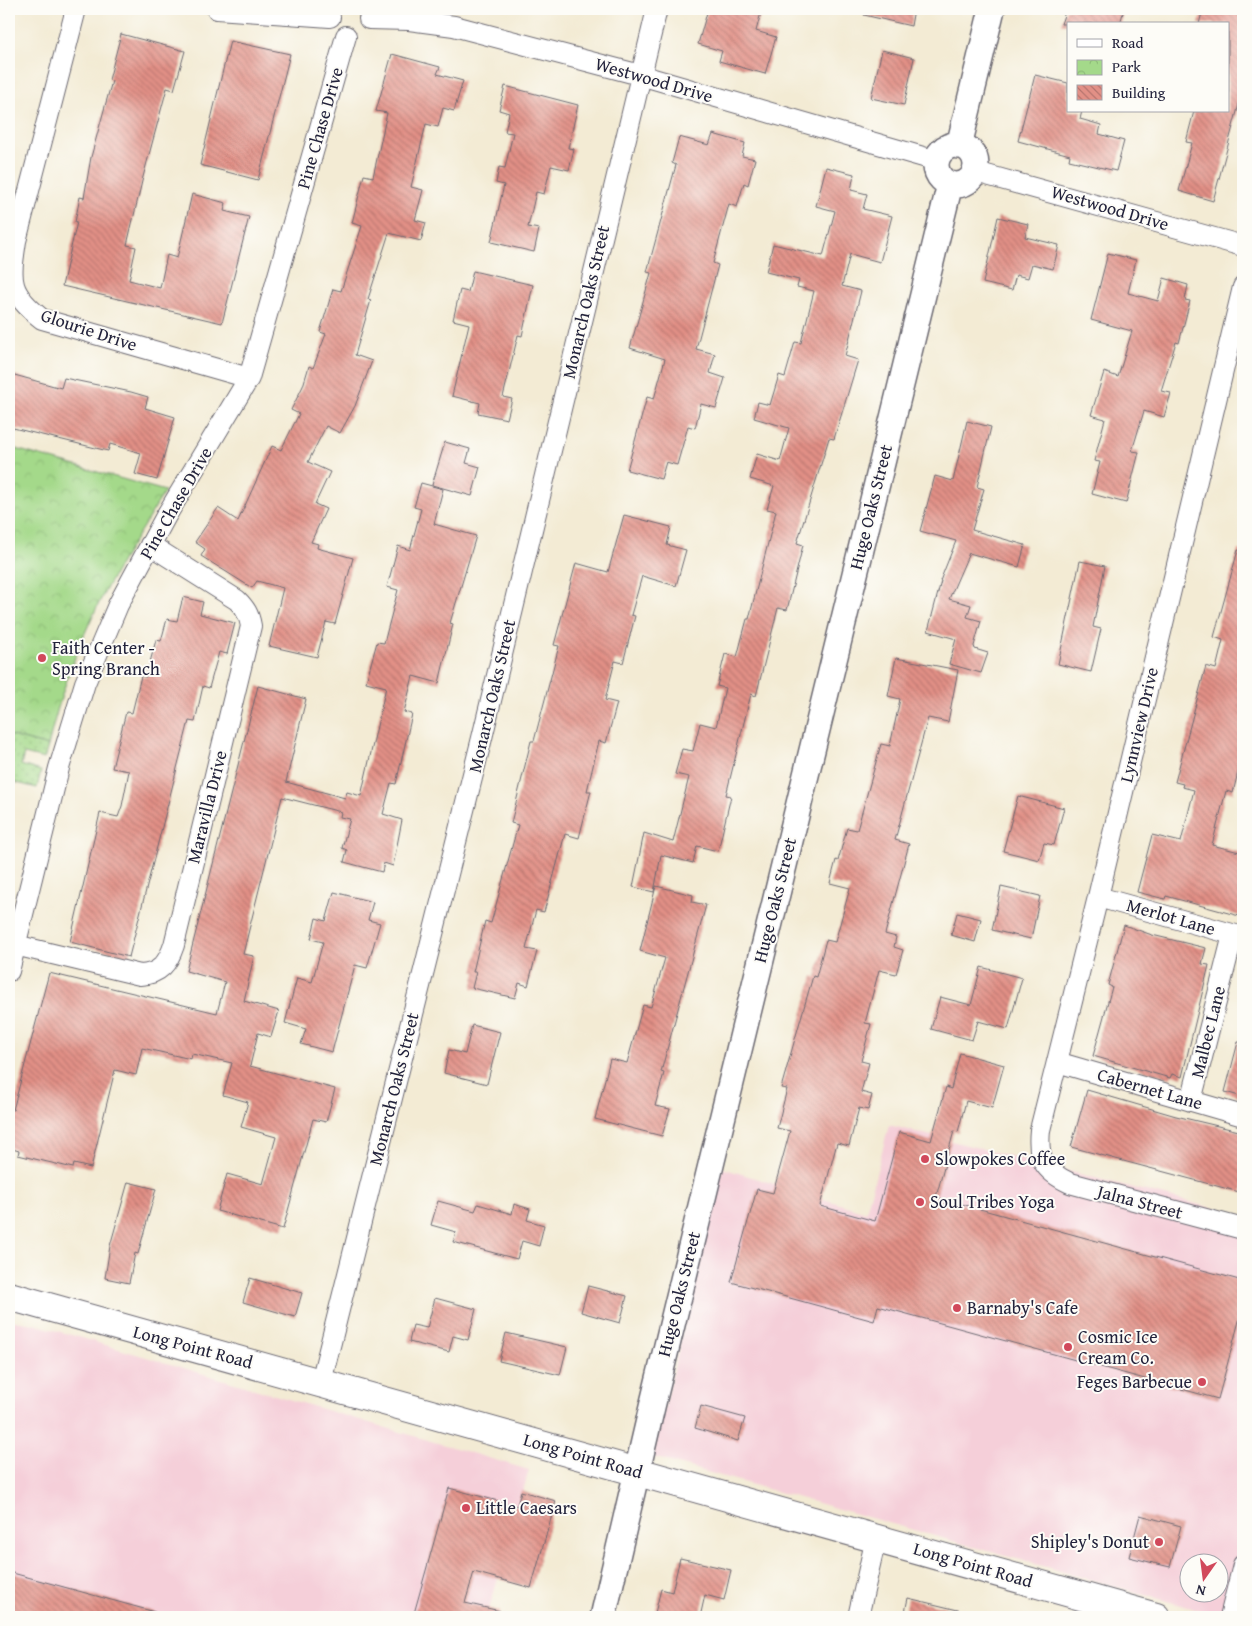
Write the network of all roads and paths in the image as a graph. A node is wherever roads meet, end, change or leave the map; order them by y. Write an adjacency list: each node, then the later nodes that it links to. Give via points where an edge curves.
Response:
1 (76, 9): 15 (street, Glourie Drive, via 16,241 13,287 23,304 42,319)
2 (217, 9): 5 (street)
3 (657, 9): 8 (street, Monarch Oaks Street)
4 (992, 9): 9 (street)
5 (331, 13): 7 (street, via 335,30)
6 (368, 14): 7 (street, via 360,34); 8 (street, Westwood Drive, via 454,26)
7 (346, 36): 15 (street, Pine Chase Drive)
8 (640, 75): 10 (street, Westwood Drive); 27 (street, Monarch Oaks Street, via 478,757)
9 (959, 146): 10 (street, via 945,147); 11 (street, via 974,154)
10 (936, 161): 12 (street, via 940,179)
11 (976, 172): 12 (street, via 967,183); 13 (street, Westwood Drive)
12 (950, 184): 28 (street, Huge Oaks Street)
13 (1243, 246)
14 (1243, 287): 17 (street, Lynnview Drive)
15 (249, 378): 16 (street, Pine Chase Drive)
16 (150, 545): 19 (street, Pine Chase Drive, via 114,613 74,713); 19 (street, Maravilla Drive, via 236,600 250,617 251,626 170,955 158,971 140,975)
17 (1098, 897): 18 (street, Merlot Lane); 21 (street, Lynnview Drive)
18 (1238, 936): 22 (street, Malbec Lane)
19 (15, 945): 20 (street, Pine Chase Drive)
20 (9, 971)
21 (1056, 1062): 22 (street, Cabernet Lane); 24 (street, Lynnview Drive, via 1040,1130 1038,1148)
22 (1191, 1101): 23 (street, Cabernet Lane)
23 (1243, 1116)
24 (1043, 1163): 25 (street, Jalna Street, via 1054,1176 1070,1183)
25 (1243, 1229)
26 (10, 1300): 27 (main road, Long Point Road)
27 (321, 1382): 28 (main road, Long Point Road)
28 (636, 1471): 29 (main road, Long Point Road); 31 (street, Huge Oaks Street)
29 (876, 1538): 32 (street); 33 (main road, Long Point Road)
30 (1243, 1565): 34 (street)
31 (603, 1617)
32 (858, 1617)
33 (1156, 1617)
34 (1230, 1617)

